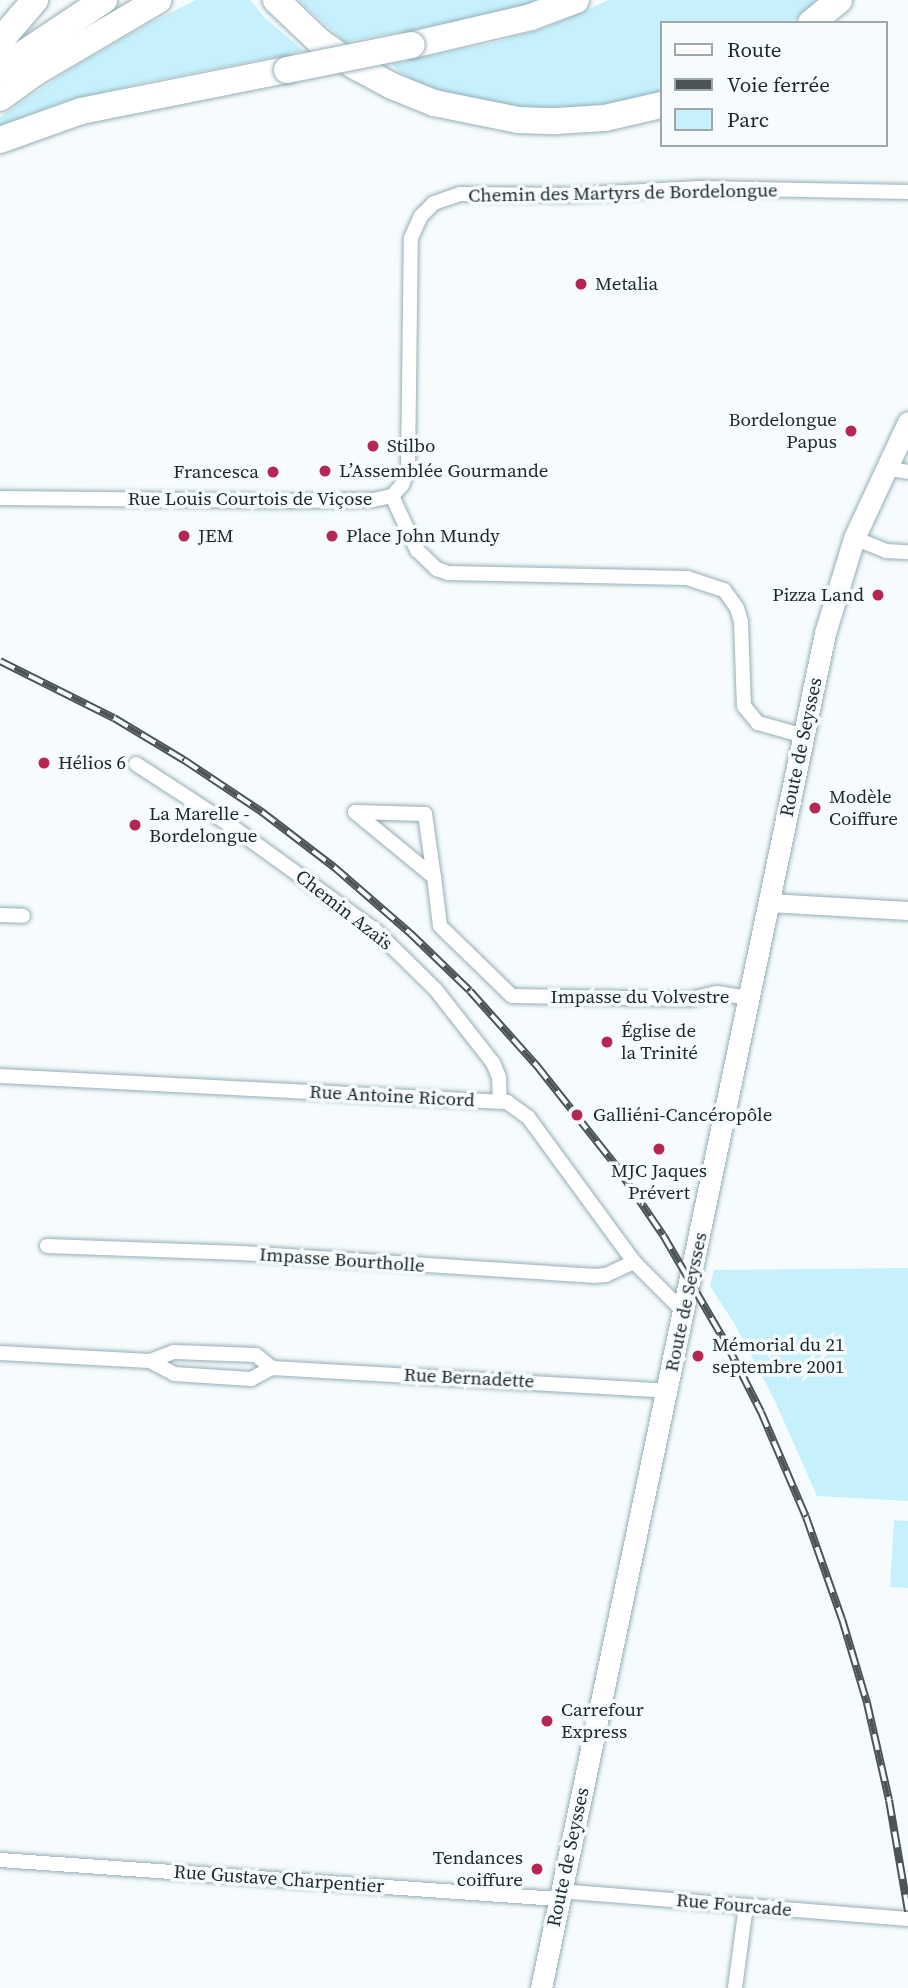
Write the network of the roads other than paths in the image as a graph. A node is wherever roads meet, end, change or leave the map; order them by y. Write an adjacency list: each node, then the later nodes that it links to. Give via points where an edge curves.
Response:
1 (36, 0): 8 (highway)
2 (104, 0): 9 (highway)
3 (158, 0): 10 (highway)
4 (276, 0): 11 (highway, via 320,42 353,65 434,103 518,120 556,121 605,118)
5 (576, 0): 12 (highway, bridge, via 531,17 412,45 82,111)
6 (839, 0): 7 (highway)
7 (813, 21)
8 (0, 41)
9 (0, 69)
10 (0, 98)
11 (660, 105)
12 (0, 140)
13 (908, 192): 17 (street, Chemin des Martyrs de Bordelongue, via 700,188 570,195 460,194 434,203 421,216 411,238 408,469)
14 (908, 422): 15 (main road, Route de Seysses)
15 (886, 468): 16 (street); 19 (main road, Route de Seysses)
16 (908, 472)
17 (392, 496): 18 (street, Rue Louis Courtois de Viçose, via 290,501); 21 (street, Rue Louis Courtois de Viçose, via 417,551 448,573 687,578 724,590 741,622 744,706 758,723)
18 (0, 498)
19 (853, 538): 20 (street, via 886,551); 21 (main road, Route de Seysses, via 825,633)
20 (908, 552)
21 (804, 737): 24 (main road, Route de Seysses)
22 (136, 764): 30 (street, Chemin Azaïs, via 228,823 376,931 436,990 493,1063)
23 (434, 877): 23 (street, Impasse du Volvestre, via 425,814 355,812 414,861); 28 (street, Impasse du Volvestre, via 440,926 512,996 691,999 717,993)
24 (770, 903): 25 (street); 28 (main road, Route de Seysses)
25 (908, 911)
26 (0, 915): 27 (street)
27 (23, 916)
28 (750, 999): 33 (main road, Route de Seysses)
29 (0, 1076): 30 (street, Rue Antoine Ricord)
30 (500, 1101): 32 (street, Rue Antoine Ricord, via 515,1105 528,1117)
31 (47, 1247): 32 (street, Impasse Bourtholle, via 593,1276)
32 (634, 1262): 33 (street, Rue Antoine Ricord)
33 (685, 1313): 37 (main road, Route de Seysses)
34 (0, 1353): 35 (street, Rue Bernadette)
35 (150, 1361): 36 (street, Rue Bernadette, via 174,1374 251,1379); 36 (street, Rue Bernadette, via 174,1352 257,1354)
36 (272, 1368): 37 (street, Rue Bernadette)
37 (667, 1391): 39 (main road, Route de Seysses)
38 (0, 1860): 39 (street, Rue Gustave Charpentier)
39 (559, 1895): 40 (street, Rue Fourcade); 42 (main road, Route de Seysses)
40 (746, 1906): 41 (street, Rue Fourcade); 43 (street)
41 (908, 1919)
42 (541, 1988)
43 (735, 1988)

